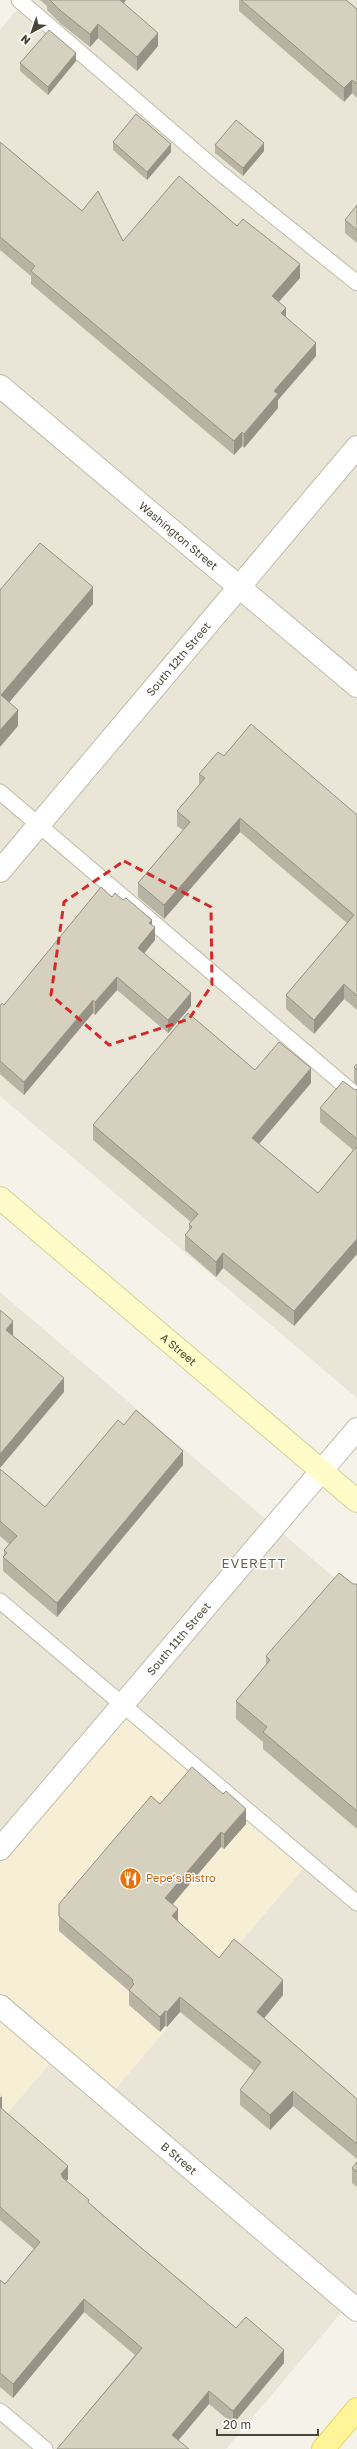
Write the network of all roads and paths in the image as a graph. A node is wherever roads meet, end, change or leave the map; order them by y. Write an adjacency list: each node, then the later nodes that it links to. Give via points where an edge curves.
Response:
1 (19, 0): 2 (lane, via 218,171)
2 (357, 283)
3 (0, 386): 5 (street, Washington Street)
4 (357, 447): 5 (street, South 12th Street)
5 (239, 585): 6 (street, Washington Street); 8 (street, South 12th Street)
6 (357, 686)
7 (0, 792): 8 (lane)
8 (39, 825): 9 (street, South 12th Street); 10 (lane)
9 (0, 871)
10 (357, 1096)
11 (0, 1198): 13 (main road, A Street)
12 (357, 1429): 13 (street, South 11th Street)
13 (321, 1471): 14 (main road, A Street); 16 (street, South 11th Street)
14 (357, 1501)
15 (0, 1601): 16 (lane)
16 (123, 1706): 17 (street, South 11th Street); 18 (lane)
17 (0, 1849)
18 (357, 1903)
19 (0, 2006): 20 (street, B Street)
20 (357, 2310)
21 (357, 2409): 24 (main road)
22 (0, 2411): 23 (lane)
23 (45, 2449)
24 (323, 2449)

